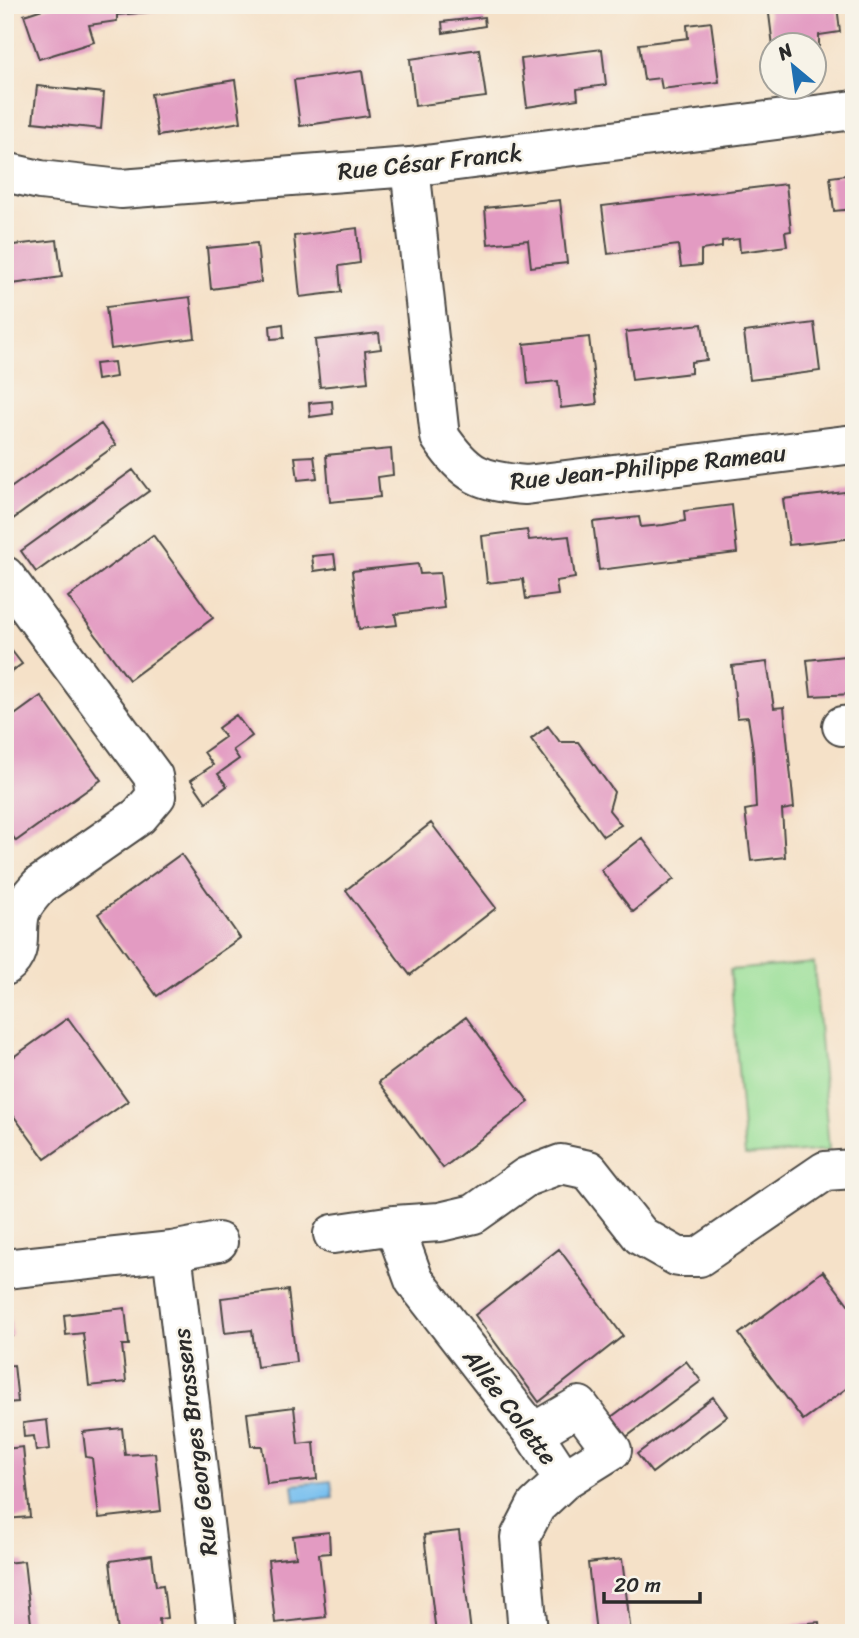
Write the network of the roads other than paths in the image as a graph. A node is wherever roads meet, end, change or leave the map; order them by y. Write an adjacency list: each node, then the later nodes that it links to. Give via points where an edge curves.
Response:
1 (854, 110): 2 (street, Rue César Franck)
2 (410, 167): 3 (street, Rue César Franck, via 121,189); 4 (street, Rue Jean-Philippe Rameau, via 440,437 457,463 489,482 526,485)
3 (5, 172)
4 (854, 444)
5 (5, 576): 6 (street, via 153,776 156,796 139,816 40,884 18,918 21,939 14,959)
6 (5, 966)
7 (854, 1169): 8 (street, via 825,1171 699,1257 678,1257 641,1237 589,1170 561,1164 526,1177 474,1214 440,1222)
8 (394, 1224): 9 (street); 13 (street, Allée Colette, via 414,1280)
9 (333, 1234)
10 (218, 1242): 11 (street)
11 (172, 1251): 12 (street); 15 (street, Rue Georges Brassens)
12 (5, 1269)
13 (533, 1433): 14 (street, Allée Colette); 14 (street, via 579,1406 612,1450)
14 (564, 1480): 16 (street, Allée Colette, via 536,1506 520,1537)
15 (217, 1633)
16 (528, 1633)

